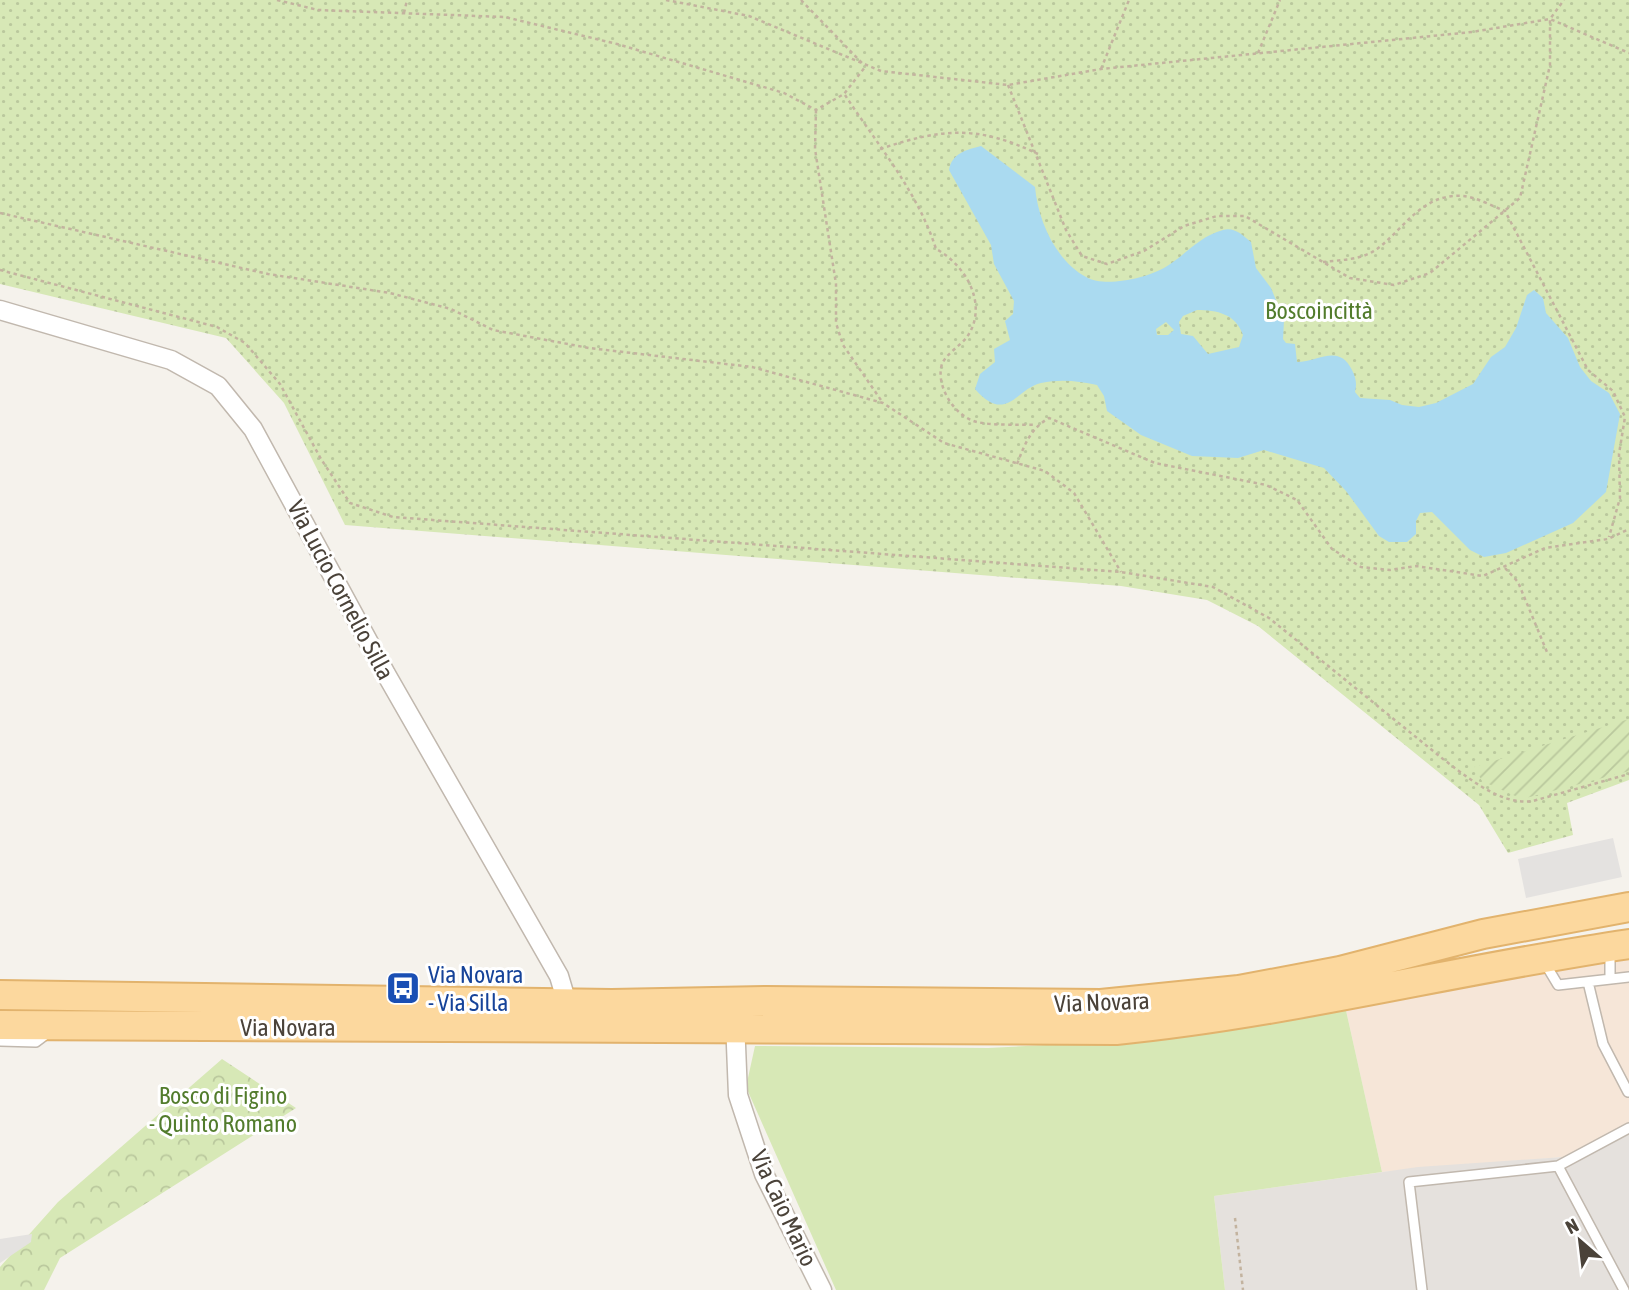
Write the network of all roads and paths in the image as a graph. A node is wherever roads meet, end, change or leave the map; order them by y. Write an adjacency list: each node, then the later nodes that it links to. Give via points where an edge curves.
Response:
1 (277, 0): 10 (path, via 318,10)
2 (407, 0): 10 (path)
3 (667, 0): 9 (path)
4 (705, 0): 9 (path)
5 (801, 0): 14 (path)
6 (1129, 0): 15 (path)
7 (1280, 0): 12 (path)
8 (1564, 0): 11 (path)
9 (699, 6): 14 (path, via 749,16)
10 (404, 13): 18 (path, via 505,17 771,89)
11 (1550, 19): 12 (path, via 1472,32); 13 (path); 21 (path, via 1550,65 1535,138 1520,198)
12 (1258, 53): 15 (path)
13 (1629, 53)
14 (865, 67): 16 (path); 17 (path)
15 (1101, 69): 16 (path)
16 (1009, 85): 20 (path)
17 (844, 94): 18 (path); 19 (path)
18 (816, 110): 26 (path, via 815,149 834,271 836,323 843,345)
19 (880, 149): 20 (path, via 925,134 968,132 1005,138); 28 (path, via 927,222 936,249 954,258 974,294 978,318 967,338 943,362 940,382 948,400 975,422)
20 (1038, 155): 23 (path, via 1066,230 1082,256 1107,264 1144,251 1184,226 1217,216 1245,216)
21 (1505, 211): 23 (path, via 1464,196 1440,198 1406,219 1376,250); 23 (path, via 1430,272 1394,285 1350,278); 27 (path, via 1588,370 1614,391)
22 (0, 213): 26 (path, via 268,274 390,293 451,309 493,330 589,348 752,367)
23 (1323, 262)
24 (0, 270): 33 (path, via 217,327 244,343 279,384 350,503 393,517)
25 (0, 310): 47 (street, Via Lucio Cornelio Silla, via 171,360 218,386 236,407 259,439 386,674 559,976)
26 (883, 403): 29 (path, via 944,443)
27 (1627, 416): 31 (path, via 1619,454 1620,498)
28 (1036, 425): 29 (path); 32 (path, via 1049,418 1155,463 1266,485 1297,500 1332,549 1361,567 1390,570 1416,566 1483,576)
29 (1017, 464): 33 (path, via 1045,471 1074,493)
30 (1629, 529): 31 (path)
31 (1608, 539): 32 (path, via 1545,548)
32 (1505, 568): 34 (path, via 1518,582)
33 (1121, 572): 35 (path, via 1213,587 1269,618 1443,758 1503,797 1520,803 1533,801)
34 (1547, 652)
35 (1629, 774)
36 (1626, 900): 46 (main road, Via Novara, via 1340,971 1159,1000 1075,1004)
37 (1503, 919): 39 (lane)
38 (1623, 951): 40 (main road, Via Novara); 43 (lane)
39 (1352, 956)
40 (1553, 960): 44 (lane, via 1558,985); 51 (main road, Via Novara, via 1234,1016 1116,1030); 54 (lane, via 1254,1022)
41 (1299, 967): 46 (lane, via 1220,984 1057,996)
42 (1629, 977): 43 (lane)
43 (1610, 978): 44 (lane)
44 (1588, 982): 55 (lane, via 1603,1044)
45 (0, 995): 47 (main road, Via Novara)
46 (739, 996): 47 (main road, Via Novara); 51 (street, Via Caio Mario)
47 (566, 1002): 50 (street)
48 (0, 1025): 49 (main road, Via Novara)
49 (59, 1026): 50 (main road, Via Novara); 53 (lane, via 36,1042)
50 (577, 1029): 51 (main road, Via Novara)
51 (739, 1030): 52 (lane, via 750,1040); 59 (street, Via Caio Mario, via 738,1095 764,1174)
52 (778, 1040)
53 (0, 1041)
54 (1066, 1041)
55 (1628, 1092)
56 (1629, 1128): 57 (lane)
57 (1558, 1166): 61 (lane, via 1409,1182); 62 (lane)
58 (1235, 1218): 60 (path)
59 (822, 1290)
60 (1243, 1290)
61 (1422, 1290)
62 (1623, 1290)

